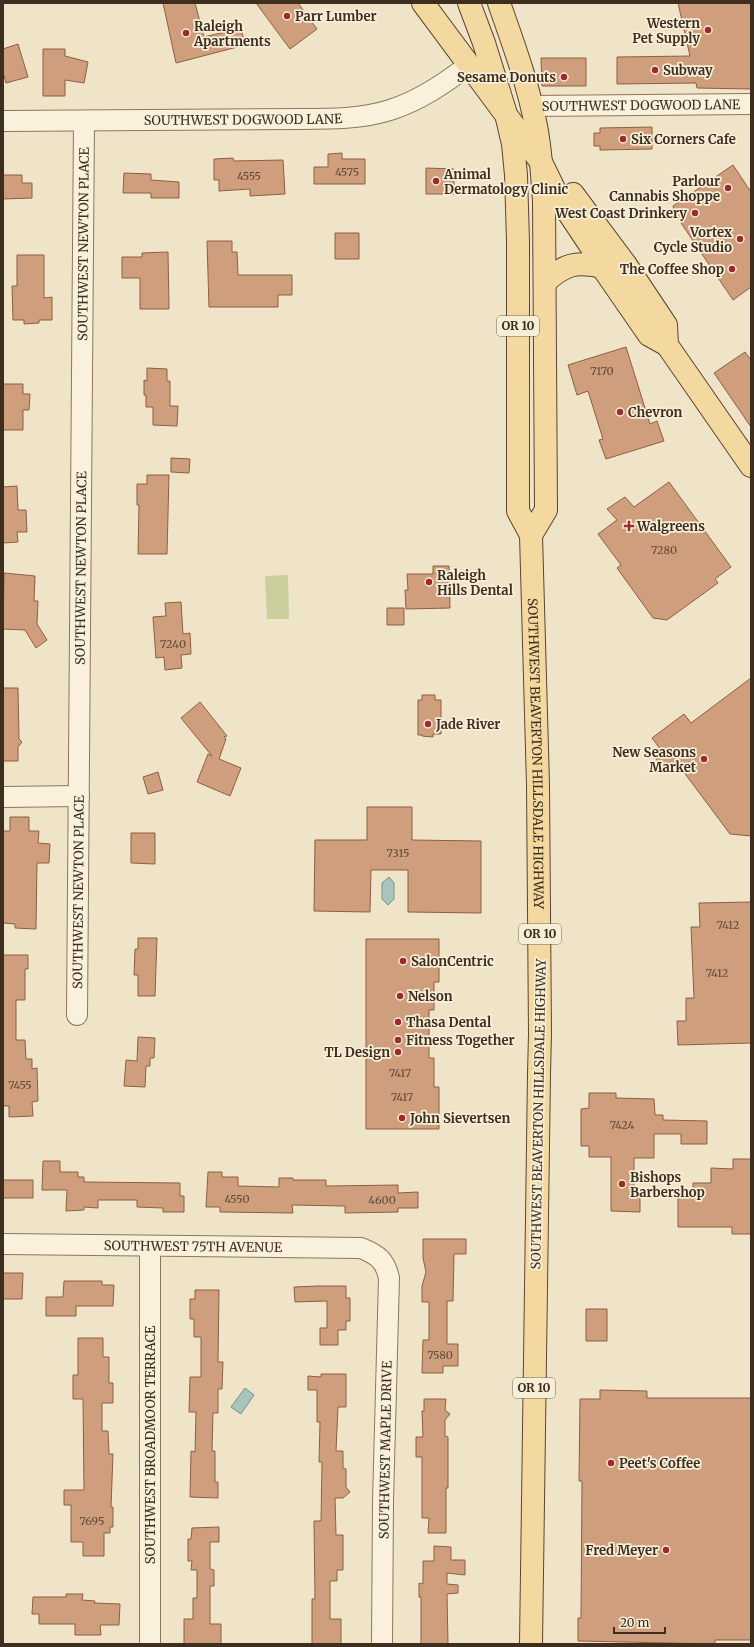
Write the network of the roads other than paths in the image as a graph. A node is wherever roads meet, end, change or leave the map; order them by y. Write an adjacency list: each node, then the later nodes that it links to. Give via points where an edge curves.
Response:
1 (423, 3): 4 (main road)
2 (469, 3): 7 (main road, SOUTHWEST BEAVERTON HILLSDALE HIGHWAY / OR 10)
3 (499, 3): 6 (main road, OR 10)
4 (469, 65): 7 (main road); 9 (street, SOUTHWEST DOGWOOD LANE, via 452,78 405,105 373,114 316,119)
5 (751, 104): 6 (street, SOUTHWEST DOGWOOD LANE)
6 (532, 106): 10 (main road, OR 10)
7 (506, 114): 10 (main road); 15 (main road, SOUTHWEST BEAVERTON HILLSDALE HIGHWAY / OR 10, via 513,144 517,202 518,511)
8 (3, 121): 9 (street, SOUTHWEST DOGWOOD LANE)
9 (84, 121): 16 (street, SOUTHWEST NEWTON PLACE)
10 (542, 162): 11 (main road, via 558,197); 12 (main road, OR 10); 13 (main road, via 557,172 626,265 666,325)
11 (602, 266): 12 (main road, via 573,264); 13 (main road, via 649,335)
12 (545, 282): 15 (main road, OR 10, via 546,510)
13 (667, 345): 14 (main road)
14 (751, 466)
15 (531, 535): 24 (main road, SOUTHWEST BEAVERTON HILLSDALE HIGHWAY / OR 10, via 538,785 540,1034)
16 (80, 796): 17 (street); 18 (street, SOUTHWEST NEWTON PLACE)
17 (3, 797)
18 (77, 1015)
19 (3, 1244): 20 (street, SOUTHWEST 75TH AVENUE)
20 (150, 1247): 21 (street, SOUTHWEST 75TH AVENUE, via 361,1248); 22 (street, SOUTHWEST BROADMOOR TERRACE)
21 (381, 1259): 23 (street, SOUTHWEST MAPLE DRIVE, via 389,1278)
22 (150, 1644)
23 (382, 1644)
24 (531, 1644)

